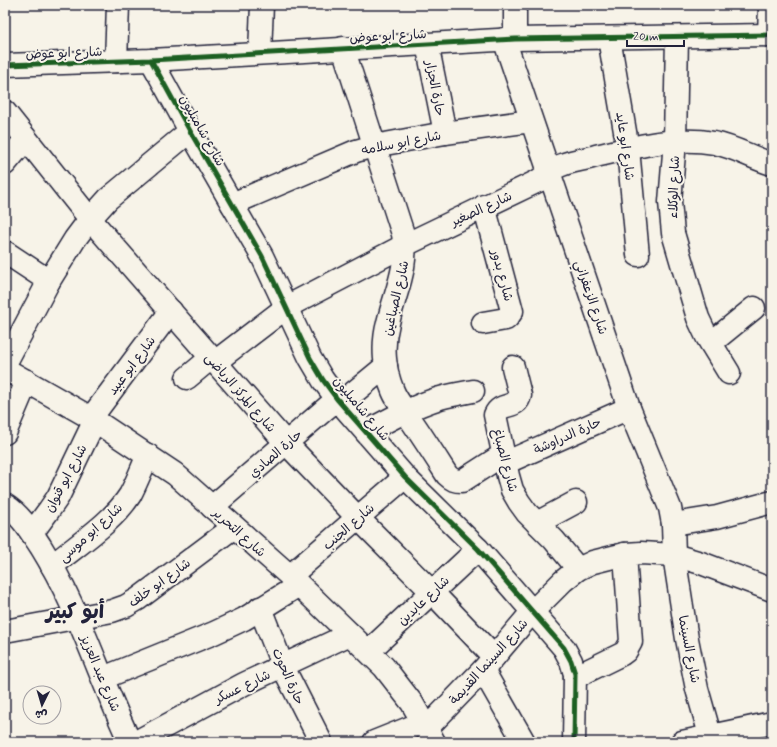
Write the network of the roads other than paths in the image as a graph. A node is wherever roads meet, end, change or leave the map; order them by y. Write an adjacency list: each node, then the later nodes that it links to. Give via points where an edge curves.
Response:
1 (118, 5): 13 (street)
2 (262, 5): 11 (street)
3 (515, 5): 8 (street, شارع الزعفراني)
4 (770, 5): 5 (street)
5 (770, 35): 6 (street, شارع ابو عوض)
6 (677, 37): 7 (street, شارع ابو عوض); 20 (street, شارع الوكلاء)
7 (609, 38): 8 (street, شارع ابو عوض); 22 (street, شارع ابو عايد)
8 (510, 39): 9 (street, شارع ابو عوض); 16 (street, شارع الزعفراني)
9 (427, 44): 10 (street, شارع ابو عوض); 18 (street, حارة الجزار)
10 (342, 48): 11 (street, شارع ابو عوض); 21 (street, شارع الصباغين)
11 (260, 53): 12 (street, شارع ابو عوض)
12 (151, 60): 13 (street, شارع ابو عوض); 17 (street, شارع شامبليون)
13 (116, 61): 14 (street, شارع ابو عوض)
14 (5, 65)
15 (5, 112): 19 (street, شارع المركز الرياضى)
16 (531, 121): 18 (street, شارع ابو سلامه); 25 (street, شارع الزعفراني)
17 (190, 131): 26 (street, شارع شامبليون); 28 (street, via 108,199)
18 (446, 133): 21 (street, شارع ابو سلامه)
19 (26, 139): 23 (street); 28 (street, شارع المركز الرياضى)
20 (675, 141): 22 (street, شارع الصغير); 24 (street, شارع الصغير, via 714,143 737,149); 37 (street, شارع الوكلاء, via 670,202 673,233 698,318)
21 (374, 146): 26 (street, شارع ابو سلامه, via 338,158); 29 (street, شارع الصباغين)
22 (628, 149): 25 (street, شارع الصغير, via 566,164); 31 (street, شارع ابو عايد)
23 (5, 164)
24 (772, 164)
25 (549, 172): 27 (street, شارع الصغير, via 538,182); 48 (street, شارع الزعفراني)
26 (232, 204): 33 (street, شارع شامبليون)
27 (484, 206): 29 (street, شارع الصغير); 36 (street, شارع بدور, via 512,310 506,319)
28 (90, 219): 32 (street); 35 (street, شارع المركز الرياضى)
29 (405, 245): 33 (street, شارع الصغير); 40 (street, شارع الصباغين, via 403,273 385,341)
30 (5, 252): 32 (street)
31 (638, 255)
32 (49, 281): 39 (street)
33 (287, 307): 38 (street, شارع الصغير); 47 (street, شارع شامبليون, via 310,358)
34 (754, 308): 37 (street)
35 (171, 311): 38 (street, شارع المركز الرياضى); 50 (street, شارع ابو عبيد)
36 (483, 323)
37 (711, 343): 43 (street, شارع الوكلاء)
38 (213, 360): 44 (street, شارع الصغير); 53 (street, شارع المركز الرياضى)
39 (5, 364)
40 (386, 366): 47 (street, حارة الصادي); 49 (street, شارع الصباغين, via 393,392)
41 (513, 367): 55 (street, شارع الصباغ, via 520,399 515,404 501,407 495,415)
42 (5, 369): 45 (street, شارع التحرير)
43 (730, 373)
44 (187, 378)
45 (27, 381): 50 (street, شارع التحرير); 52 (street)
46 (473, 391): 49 (street, via 439,399)
47 (339, 401): 51 (street, شارع شامبليون); 53 (street, حارة الصادي)
48 (629, 408): 55 (street, حارة الدراوشة); 63 (street, شارع الزعفراني, via 670,508)
49 (406, 412): 51 (street); 55 (street, شارع الصباغين, via 451,479 462,480)
50 (93, 419): 54 (street, شارع التحرير); 65 (street, شارع ابو قنوان, via 58,497)
51 (366, 432): 56 (street, شارع شامبليون)
52 (5, 433)
53 (286, 443): 60 (street, حارة الصادي); 61 (street, شارع المركز الرياضى)
54 (148, 455): 60 (street, شارع التحرير, via 176,474); 69 (street, شارع ابو موسى, via 120,508)
55 (504, 458): 62 (street, شارع الصباغ, via 512,490)
56 (405, 477): 61 (street, شارع الجنب); 66 (street, شارع شامبليون)
57 (576, 502): 62 (street)
58 (772, 502): 63 (street, via 717,517)
59 (5, 506): 65 (street, شارع عبد العزيز, via 19,516)
60 (212, 507): 64 (street, شارع التحرير)
61 (358, 518): 71 (street, شارع الجنب); 73 (street, شارع المركز الرياضى)
62 (537, 524): 70 (street, شارع الصباغ)
63 (673, 524): 68 (street, شارع الزعفراني)
64 (234, 527): 71 (street, شارع التحرير); 76 (street, شارع ابو خلف, via 138,599 112,611)
65 (32, 533): 69 (street, شارع عبد العزيز)
66 (478, 549): 73 (street, شارع عابدين); 75 (street, شارع شامبليون)
67 (625, 554): 68 (street, شارع السينما القديمة); 70 (street, شارع السينما القديمة); 82 (street, via 630,647 622,654)
68 (674, 555): 72 (street, شارع السينما القديمة); 86 (street, شارع السينما, via 697,689)
69 (52, 566): 76 (street, شارع عبد العزيز)
70 (578, 569): 75 (street, شارع السينما القديمة)
71 (295, 581): 74 (street, شارع الجنب); 78 (street, شارع التحرير)
72 (772, 590)
73 (432, 592): 79 (street, شارع عابدين); 80 (street, شارع المركز الرياضى)
74 (260, 608): 81 (street, حارة الحوت); 83 (street, شارع الجنب, via 244,619 214,633)
75 (532, 612): 80 (street, شارع السينما القديمة); 82 (street, شارع شامبليون, via 564,648)
76 (78, 618): 77 (street, شارع ابو خلف); 83 (street, شارع عبد العزيز)
77 (5, 631)
78 (350, 634): 79 (street, شارع التحرير); 81 (street, شارع عسكر)
79 (369, 651): 85 (street, شارع التحرير, via 399,685)
80 (488, 663): 85 (street, شارع السينما القديمة); 91 (street, شارع المركز الرياضى)
81 (283, 667): 88 (street, شارع عسكر); 89 (street, حارة الحوت)
82 (575, 677): 92 (street, شارع شامبليون)
83 (103, 678): 87 (street, شارع عبد العزيز)
84 (772, 724): 86 (street)
85 (428, 731): 90 (street)
86 (711, 739): 93 (street)
87 (130, 742)
88 (136, 742)
89 (321, 742)
90 (374, 742)
91 (524, 742)
92 (574, 742)
93 (682, 742)

